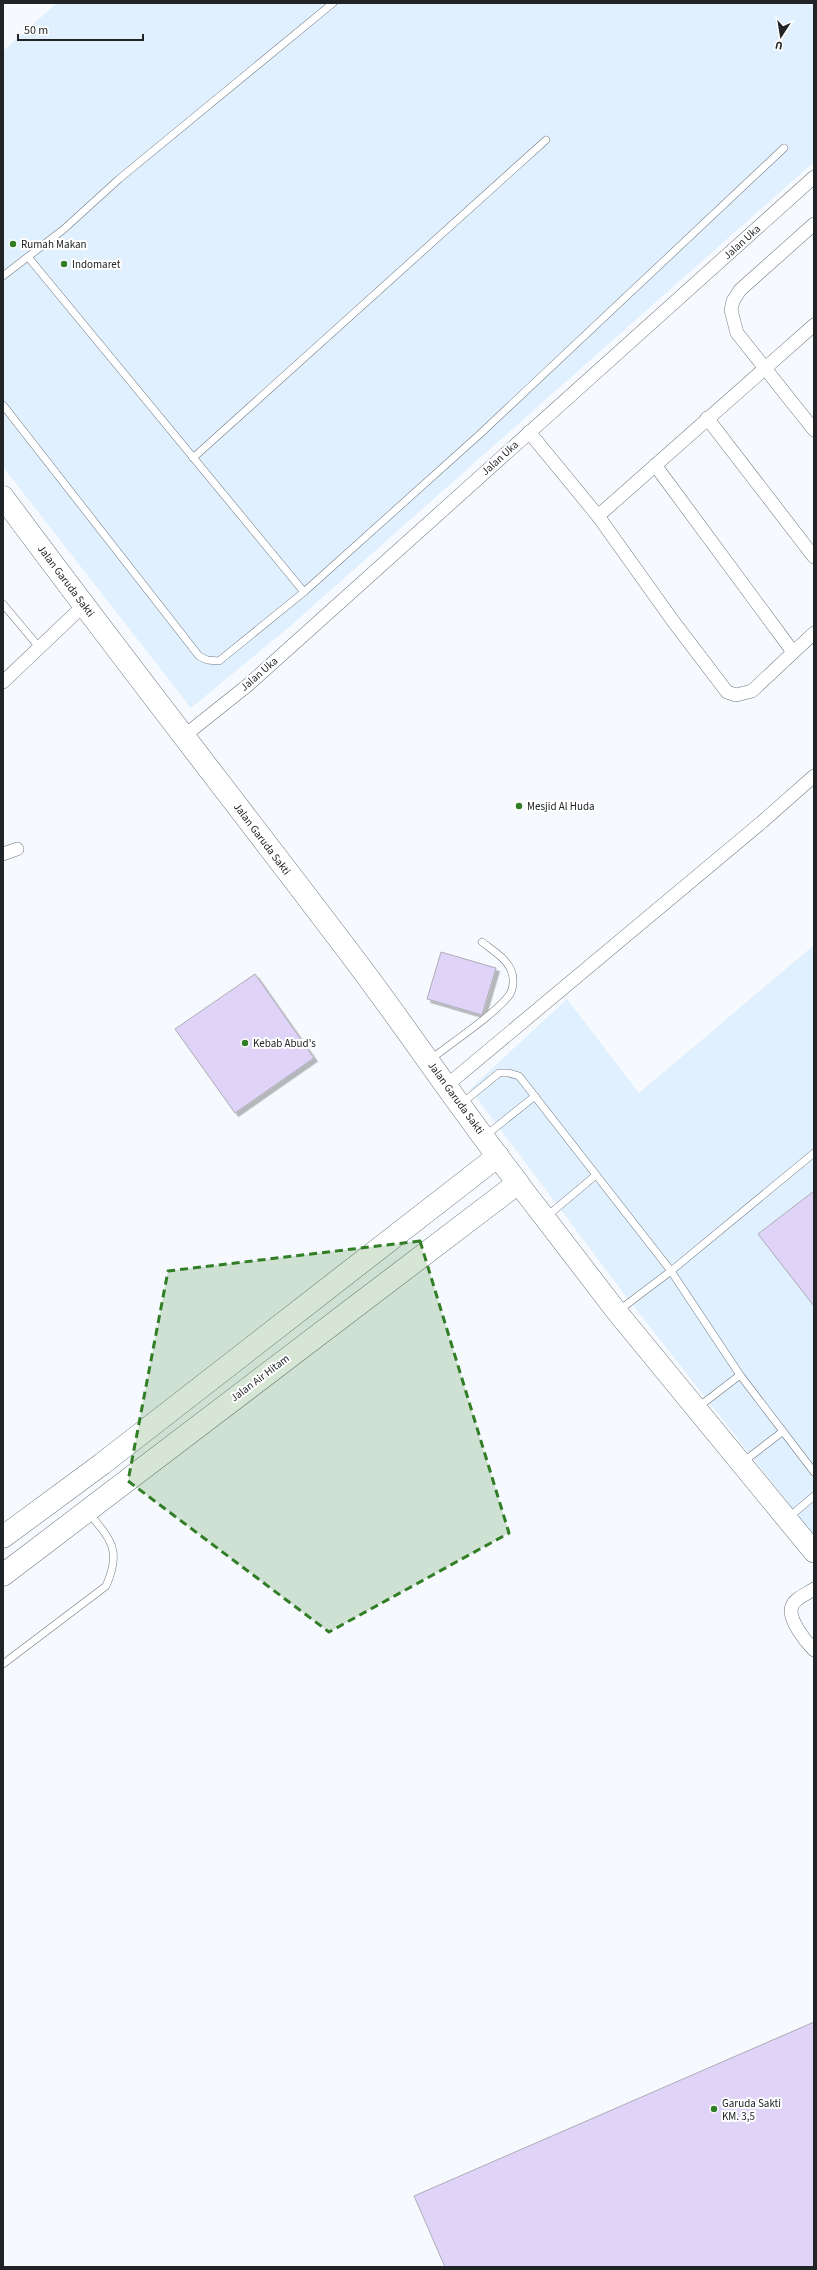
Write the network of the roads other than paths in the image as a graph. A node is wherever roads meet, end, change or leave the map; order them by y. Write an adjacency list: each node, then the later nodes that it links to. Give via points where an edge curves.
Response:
1 (334, 3): 6 (lane)
2 (546, 140): 14 (lane)
3 (784, 148): 19 (lane, via 480,434)
4 (814, 177): 13 (street, Jalan Uka)
5 (814, 224): 9 (street, via 740,290 733,301 731,310 737,333)
6 (28, 257): 7 (lane); 14 (lane)
7 (3, 276)
8 (814, 326): 9 (street)
9 (764, 368): 11 (street); 12 (street)
10 (3, 405): 19 (lane, via 202,658 213,661 225,657)
11 (707, 418): 15 (street); 18 (street)
12 (814, 430)
13 (529, 432): 17 (street); 26 (street, Jalan Uka, via 248,685)
14 (193, 458): 19 (lane)
15 (655, 465): 17 (street); 24 (street)
16 (3, 497): 21 (highway, Jalan Garuda Sakti)
17 (598, 516): 24 (street, via 727,692 736,695 752,691)
18 (814, 557)
19 (304, 592)
20 (3, 604): 23 (lane)
21 (83, 606): 23 (street); 26 (highway, Jalan Garuda Sakti)
22 (814, 633): 24 (street)
23 (39, 647): 25 (street)
24 (793, 652)
25 (3, 682)
26 (184, 736): 31 (highway, Jalan Garuda Sakti)
27 (814, 776): 32 (street)
28 (18, 849): 29 (street)
29 (3, 854)
30 (482, 942): 31 (lane, via 504,960 510,969 513,979 510,994 490,1013)
31 (429, 1060): 32 (highway, Jalan Garuda Sakti)
32 (446, 1086): 34 (highway, Jalan Garuda Sakti)
33 (535, 1096): 34 (lane, via 519,1076 499,1074); 35 (lane); 38 (lane)
34 (460, 1105): 35 (highway, Jalan Garuda Sakti)
35 (484, 1137): 37 (highway, Jalan Garuda Sakti)
36 (814, 1153): 41 (lane)
37 (498, 1156): 39 (highway, Jalan Garuda Sakti); 51 (highway, via 102,1464)
38 (596, 1175): 40 (lane); 41 (lane)
39 (518, 1183): 40 (main road); 49 (highway, Jalan Air Hitam)
40 (545, 1218): 42 (main road)
41 (671, 1272): 42 (lane); 43 (lane)
42 (616, 1312): 44 (main road)
43 (740, 1375): 44 (lane); 45 (lane)
44 (696, 1409): 46 (main road)
45 (782, 1432): 46 (lane); 47 (lane)
46 (740, 1464): 50 (main road)
47 (814, 1472)
48 (814, 1496): 50 (lane)
49 (87, 1510): 53 (highway, Jalan Air Hitam); 56 (lane, via 111,1540 114,1568 106,1586)
50 (786, 1520): 52 (main road)
51 (3, 1537)
52 (814, 1552)
53 (3, 1575)
54 (814, 1589): 55 (street, via 798,1599 791,1612 801,1635)
55 (814, 1650)
56 (3, 1664)

